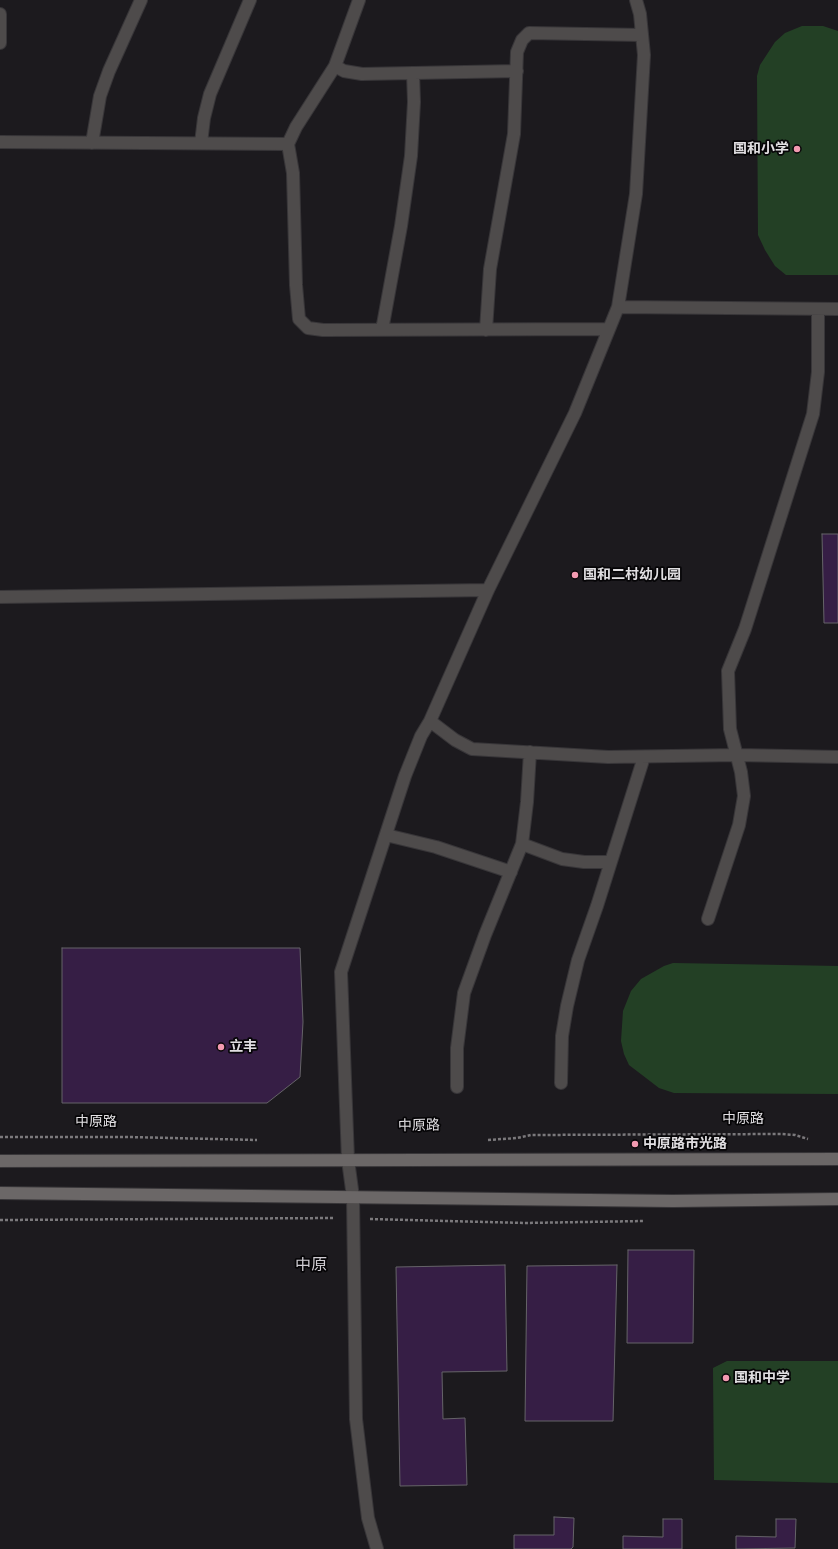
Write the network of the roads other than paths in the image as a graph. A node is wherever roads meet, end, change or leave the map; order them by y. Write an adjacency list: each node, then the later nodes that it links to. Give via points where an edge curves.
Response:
1 (141, 0): 12 (lane, via 100,96)
2 (250, 0): 13 (lane, via 210,94 204,118)
3 (358, 0): 8 (lane)
4 (636, 0): 6 (lane)
5 (0, 14): 7 (lane)
6 (642, 35): 9 (lane, via 529,33 522,40 518,52); 15 (lane, via 644,55 636,194)
7 (0, 43)
8 (335, 66): 10 (lane, via 344,71 362,74); 14 (lane)
9 (517, 71): 10 (lane); 20 (lane, via 514,134 490,269)
10 (414, 73): 19 (lane, via 412,156)
11 (0, 142): 12 (lane)
12 (92, 143): 13 (lane)
13 (202, 143): 14 (lane)
14 (288, 144): 19 (lane, via 293,173 299,319 308,328 323,330)
15 (618, 307): 16 (lane); 18 (lane)
16 (818, 309): 17 (lane); 25 (lane, via 818,372 813,414 745,629 728,671 730,728)
17 (838, 309)
18 (609, 329): 20 (lane); 21 (lane, via 575,413)
19 (382, 330): 20 (lane)
20 (486, 330)
21 (488, 590): 22 (lane); 23 (lane)
22 (0, 597)
23 (430, 721): 24 (lane, via 472,749); 28 (lane, via 421,736)
24 (530, 752): 26 (lane); 29 (lane)
25 (737, 755): 26 (lane); 27 (lane); 32 (lane, via 744,796 739,825)
26 (644, 757): 30 (lane)
27 (838, 757)
28 (386, 835): 31 (lane, via 436,847); 36 (lane, via 341,972)
29 (522, 844): 30 (lane, via 562,859); 31 (lane)
30 (610, 862): 33 (lane, via 578,960 567,1006 562,1036)
31 (511, 872): 34 (lane, via 464,993 457,1048)
32 (708, 919)
33 (561, 1083)
34 (457, 1087)
35 (838, 1159): 36 (main road)
36 (348, 1160): 37 (main road); 39 (lane)
37 (0, 1161)
38 (0, 1193): 39 (main road)
39 (353, 1197): 40 (main road, via 673,1201); 41 (lane, via 356,1418 368,1518)
40 (838, 1199)
41 (377, 1549)

